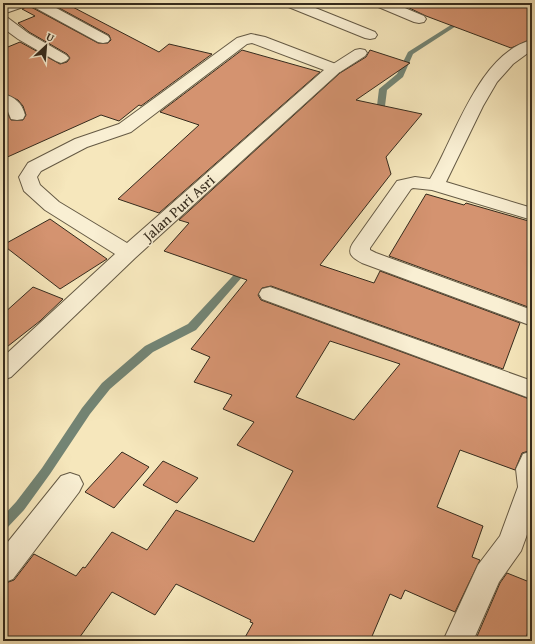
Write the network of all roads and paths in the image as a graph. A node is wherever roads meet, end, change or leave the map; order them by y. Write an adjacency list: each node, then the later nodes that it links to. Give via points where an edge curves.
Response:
1 (21, 3): 5 (street)
2 (37, 3): 9 (street)
3 (291, 3): 8 (street)
4 (381, 3): 6 (street)
5 (3, 10)
6 (419, 19)
7 (3, 21): 12 (street)
8 (370, 35)
9 (103, 38)
10 (532, 44): 16 (street, via 505,63 485,86)
11 (360, 53): 13 (lane, Jalan Puri Asri)
12 (61, 58)
13 (335, 69): 18 (street, Jalan Puri Asri); 18 (street, via 254,38 248,38 125,128 81,143 34,167 28,177 31,188 52,206)
14 (3, 99): 15 (street, via 15,107)
15 (17, 115)
16 (435, 185): 17 (street); 20 (street, via 409,182 404,185 360,248 360,253)
17 (532, 214)
18 (128, 254): 21 (street, Jalan Puri Asri)
19 (270, 294): 22 (street)
20 (532, 318)
21 (3, 371)
22 (532, 390)
23 (532, 461): 26 (street, via 529,469 531,487 511,542 488,574)
24 (70, 484): 25 (street)
25 (3, 570)
26 (458, 641)

